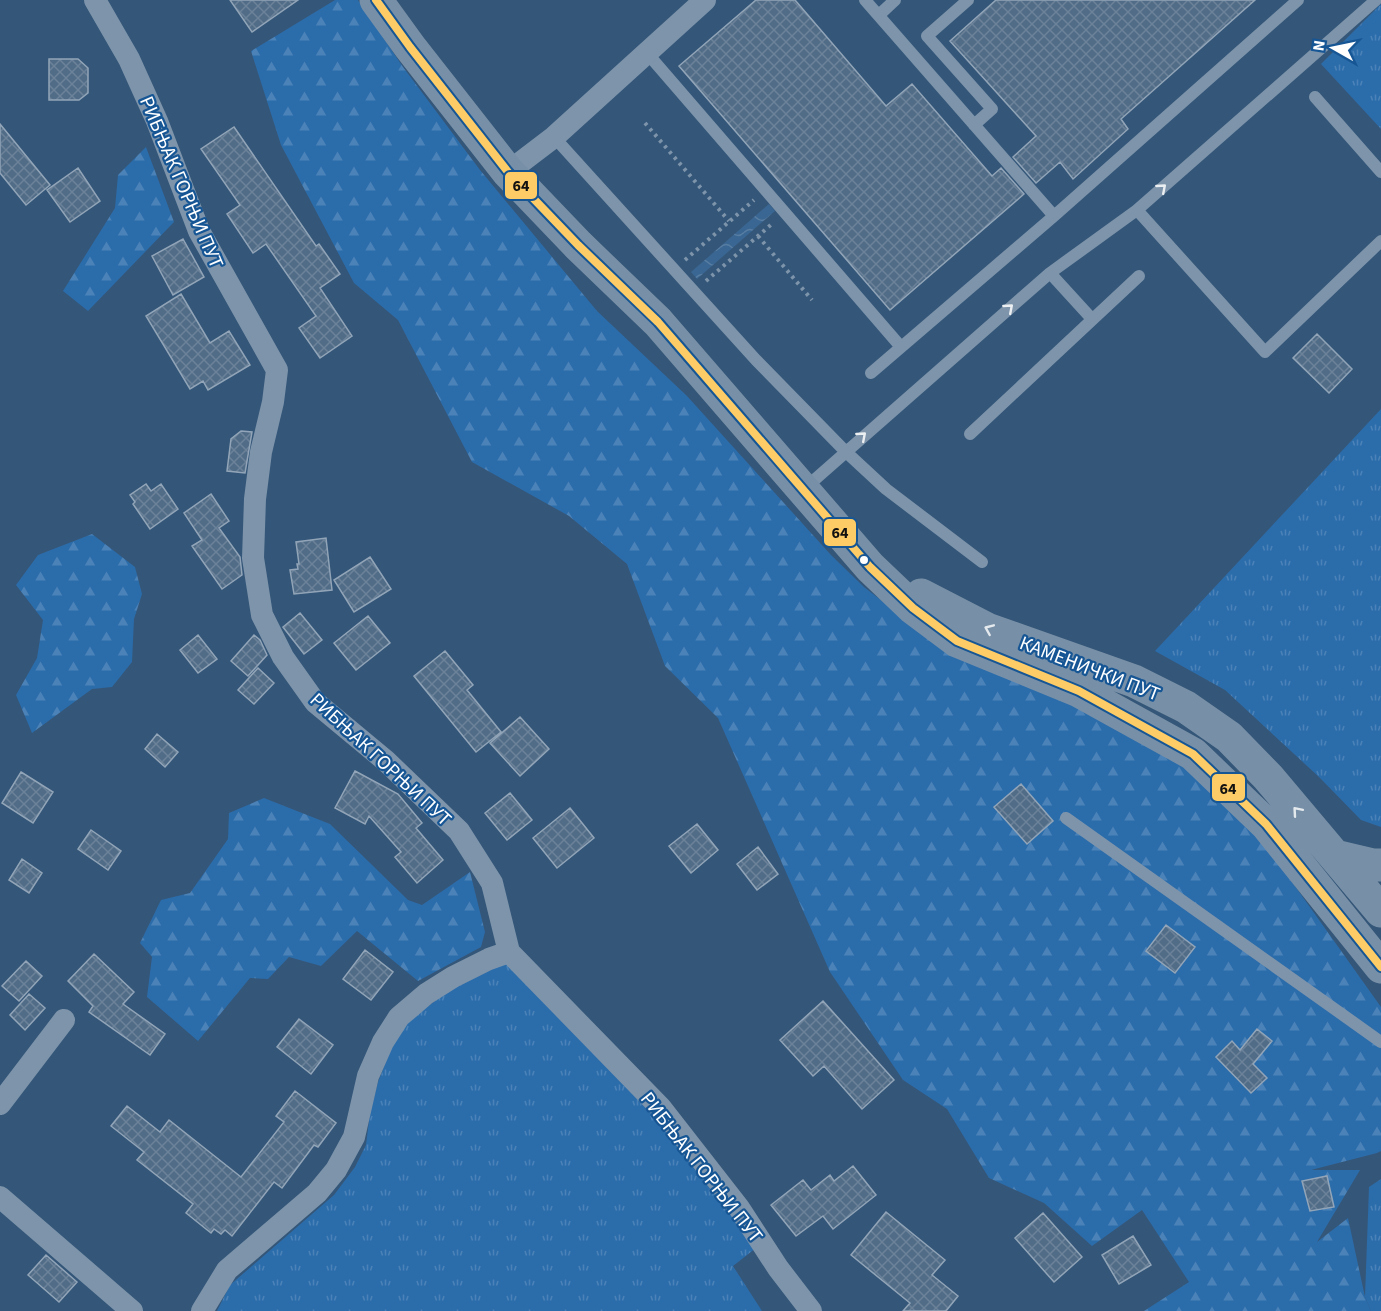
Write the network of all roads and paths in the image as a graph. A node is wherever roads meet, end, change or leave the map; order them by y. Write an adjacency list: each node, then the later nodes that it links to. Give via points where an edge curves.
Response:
1 (94, 0): 41 (street, РИБЊАК ГОРЊИ ПУТ, via 129,59 199,231 277,370 255,500 253,558 262,615 283,657 315,702 386,761 459,831 492,883)
2 (376, 0): 15 (main road, КАМЕНИЧКИ ПУТ)
3 (705, 0): 10 (street)
4 (865, 0): 9 (lane)
5 (895, 0): 9 (lane)
6 (968, 0): 13 (lane, via 927,36 992,110)
7 (1376, 0): 18 (lane, one-way to 7)
8 (1290, 3): 19 (lane)
9 (879, 15): 13 (lane)
10 (646, 53): 14 (street); 30 (lane)
11 (1315, 97): 16 (lane)
12 (645, 123): 20 (path)
13 (974, 125): 19 (lane)
14 (554, 137): 15 (street); 33 (lane, via 748,352)
15 (508, 172): 34 (main road, КАМЕНИЧКИ ПУТ, via 658,322)
16 (1381, 172)
17 (752, 202): 20 (path)
18 (1137, 210): 23 (lane, via 1265,352); 25 (lane)
19 (1054, 216): 30 (lane)
20 (729, 221): 24 (path)
21 (772, 224): 22 (path)
22 (758, 236): 27 (path); 28 (path)
23 (1381, 241)
24 (679, 265)
25 (1050, 273): 29 (lane); 33 (lane, one-way to 25)
26 (1139, 276): 29 (lane)
27 (699, 288)
28 (812, 300)
29 (1092, 319): 32 (lane)
30 (901, 347): 31 (lane)
31 (871, 373)
32 (970, 434)
33 (845, 451): 34 (lane); 35 (lane, via 886,489)
34 (803, 489): 36 (main road, КАМЕНИЧКИ ПУТ)
35 (982, 562)
36 (870, 567): 38 (main road, КАМЕНИЧКИ ПУТ, one-way to 36, via 1230,737 1186,707 1134,681 987,629); 42 (main road, КАМЕНИЧКИ ПУТ, via 913,608 957,641 1079,691 1193,754 1266,824)
37 (1066, 819): 44 (lane)
38 (1335, 856): 39 (main road); 40 (main road, КАМЕНИЧКИ ПУТ)
39 (1381, 866)
40 (1381, 911)
41 (509, 952): 48 (street, via 453,977 399,1017 368,1076 354,1137 336,1170 317,1193 227,1270); 49 (street, РИБЊАК ГОРЊИ ПУТ, via 661,1107 739,1208)
42 (1381, 967)
43 (64, 1020): 45 (street)
44 (1381, 1042)
45 (0, 1104)
46 (0, 1197): 47 (street)
47 (132, 1311)
48 (202, 1311)
49 (811, 1311)

